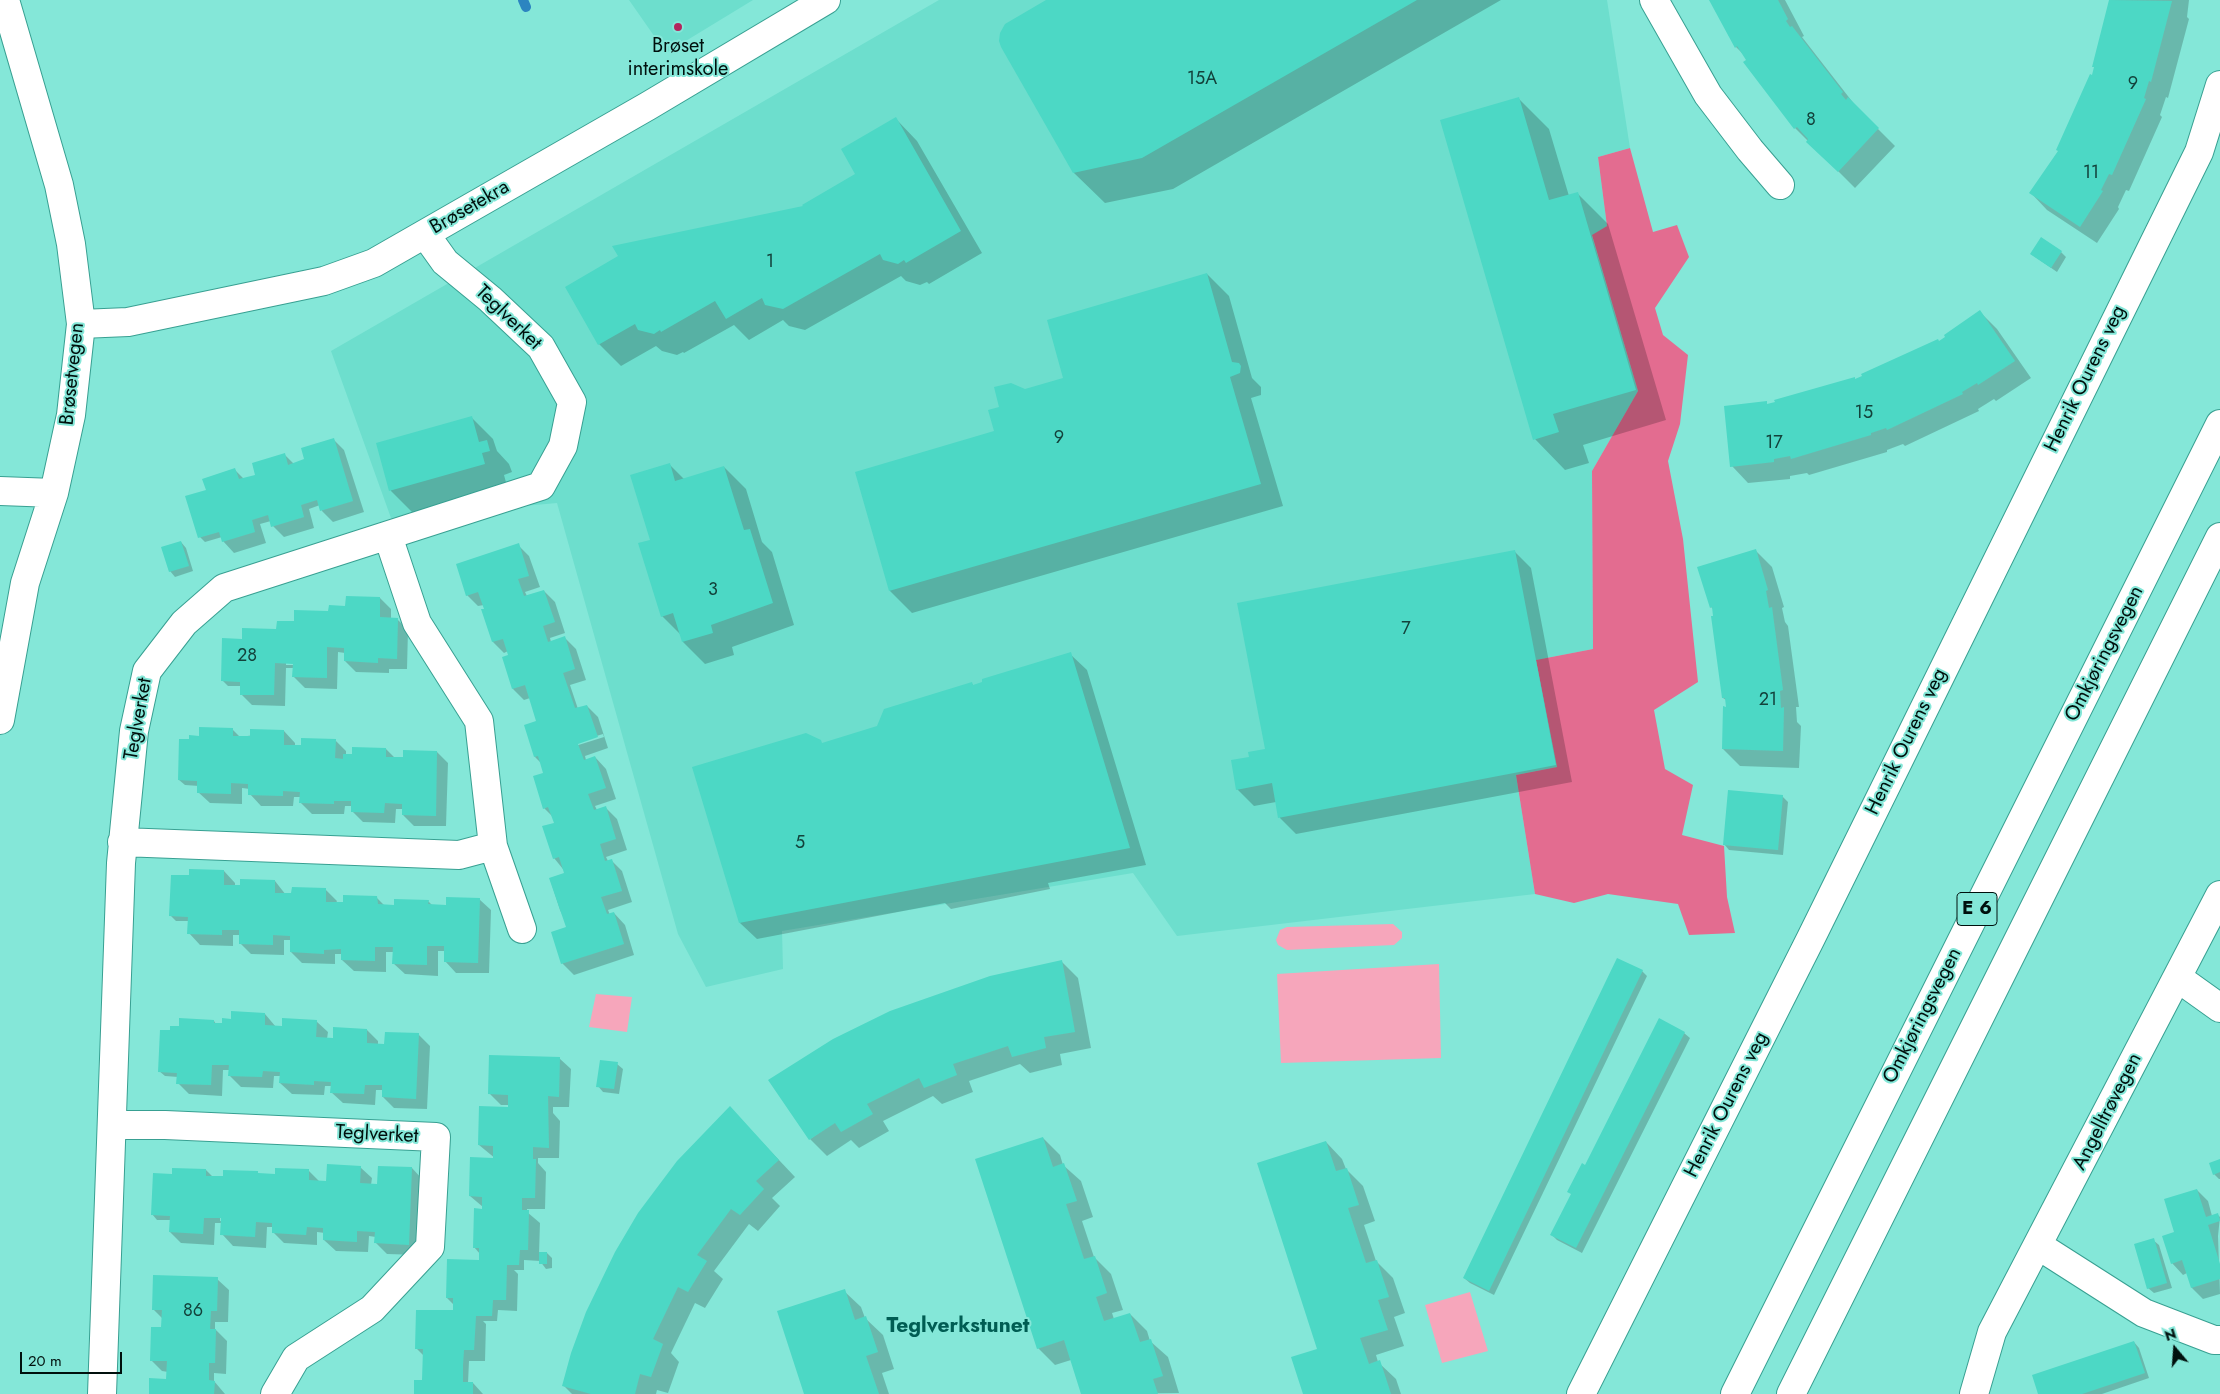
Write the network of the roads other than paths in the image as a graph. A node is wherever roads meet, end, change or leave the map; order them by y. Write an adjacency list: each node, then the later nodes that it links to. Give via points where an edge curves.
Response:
1 (5, 0): 7 (main road, Brøsetvegen, via 59,185 71,244)
2 (826, 0): 6 (main road, Brøsetekra)
3 (1654, 0): 5 (main road, via 1708,95)
4 (2220, 84): 25 (main road, Henrik Ourens veg, via 2199,152 1812,938)
5 (1780, 184)
6 (425, 234): 7 (main road, Brøsetekra, via 374,263 324,281 128,322); 11 (main road, Teglverket, via 445,262 541,347 572,402 564,446 540,486)
7 (81, 324): 10 (main road, Brøsetvegen, via 71,415)
8 (2220, 424): 26 (main road, Omkjøringsvegen / E 6)
9 (0, 491): 10 (main road)
10 (54, 493): 13 (main road, Brøsetvegen, via 25,583)
11 (388, 536): 14 (main road, Teglverket, via 224,588 184,623 147,671 134,731); 15 (main road, via 417,622 479,722)
12 (2220, 538): 27 (main road, E 6)
13 (0, 720)
14 (122, 842): 15 (main road, via 459,855); 20 (main road, Teglverket)
15 (493, 846): 17 (main road)
16 (2220, 895): 18 (main road, Angelltrøvegen)
17 (522, 929)
18 (2178, 978): 19 (main road); 21 (main road, Angelltrøvegen)
19 (2220, 1008)
20 (112, 1125): 23 (main road, Teglverket); 24 (main road, Teglverket, via 436,1137 430,1247 372,1309 296,1358)
21 (2039, 1246): 22 (main road, via 2144,1313); 28 (main road, Angelltrøvegen, via 1992,1332)
22 (2220, 1340)
23 (102, 1394)
24 (276, 1394)
25 (1580, 1394)
26 (1735, 1394)
27 (1791, 1394)
28 (1974, 1394)

